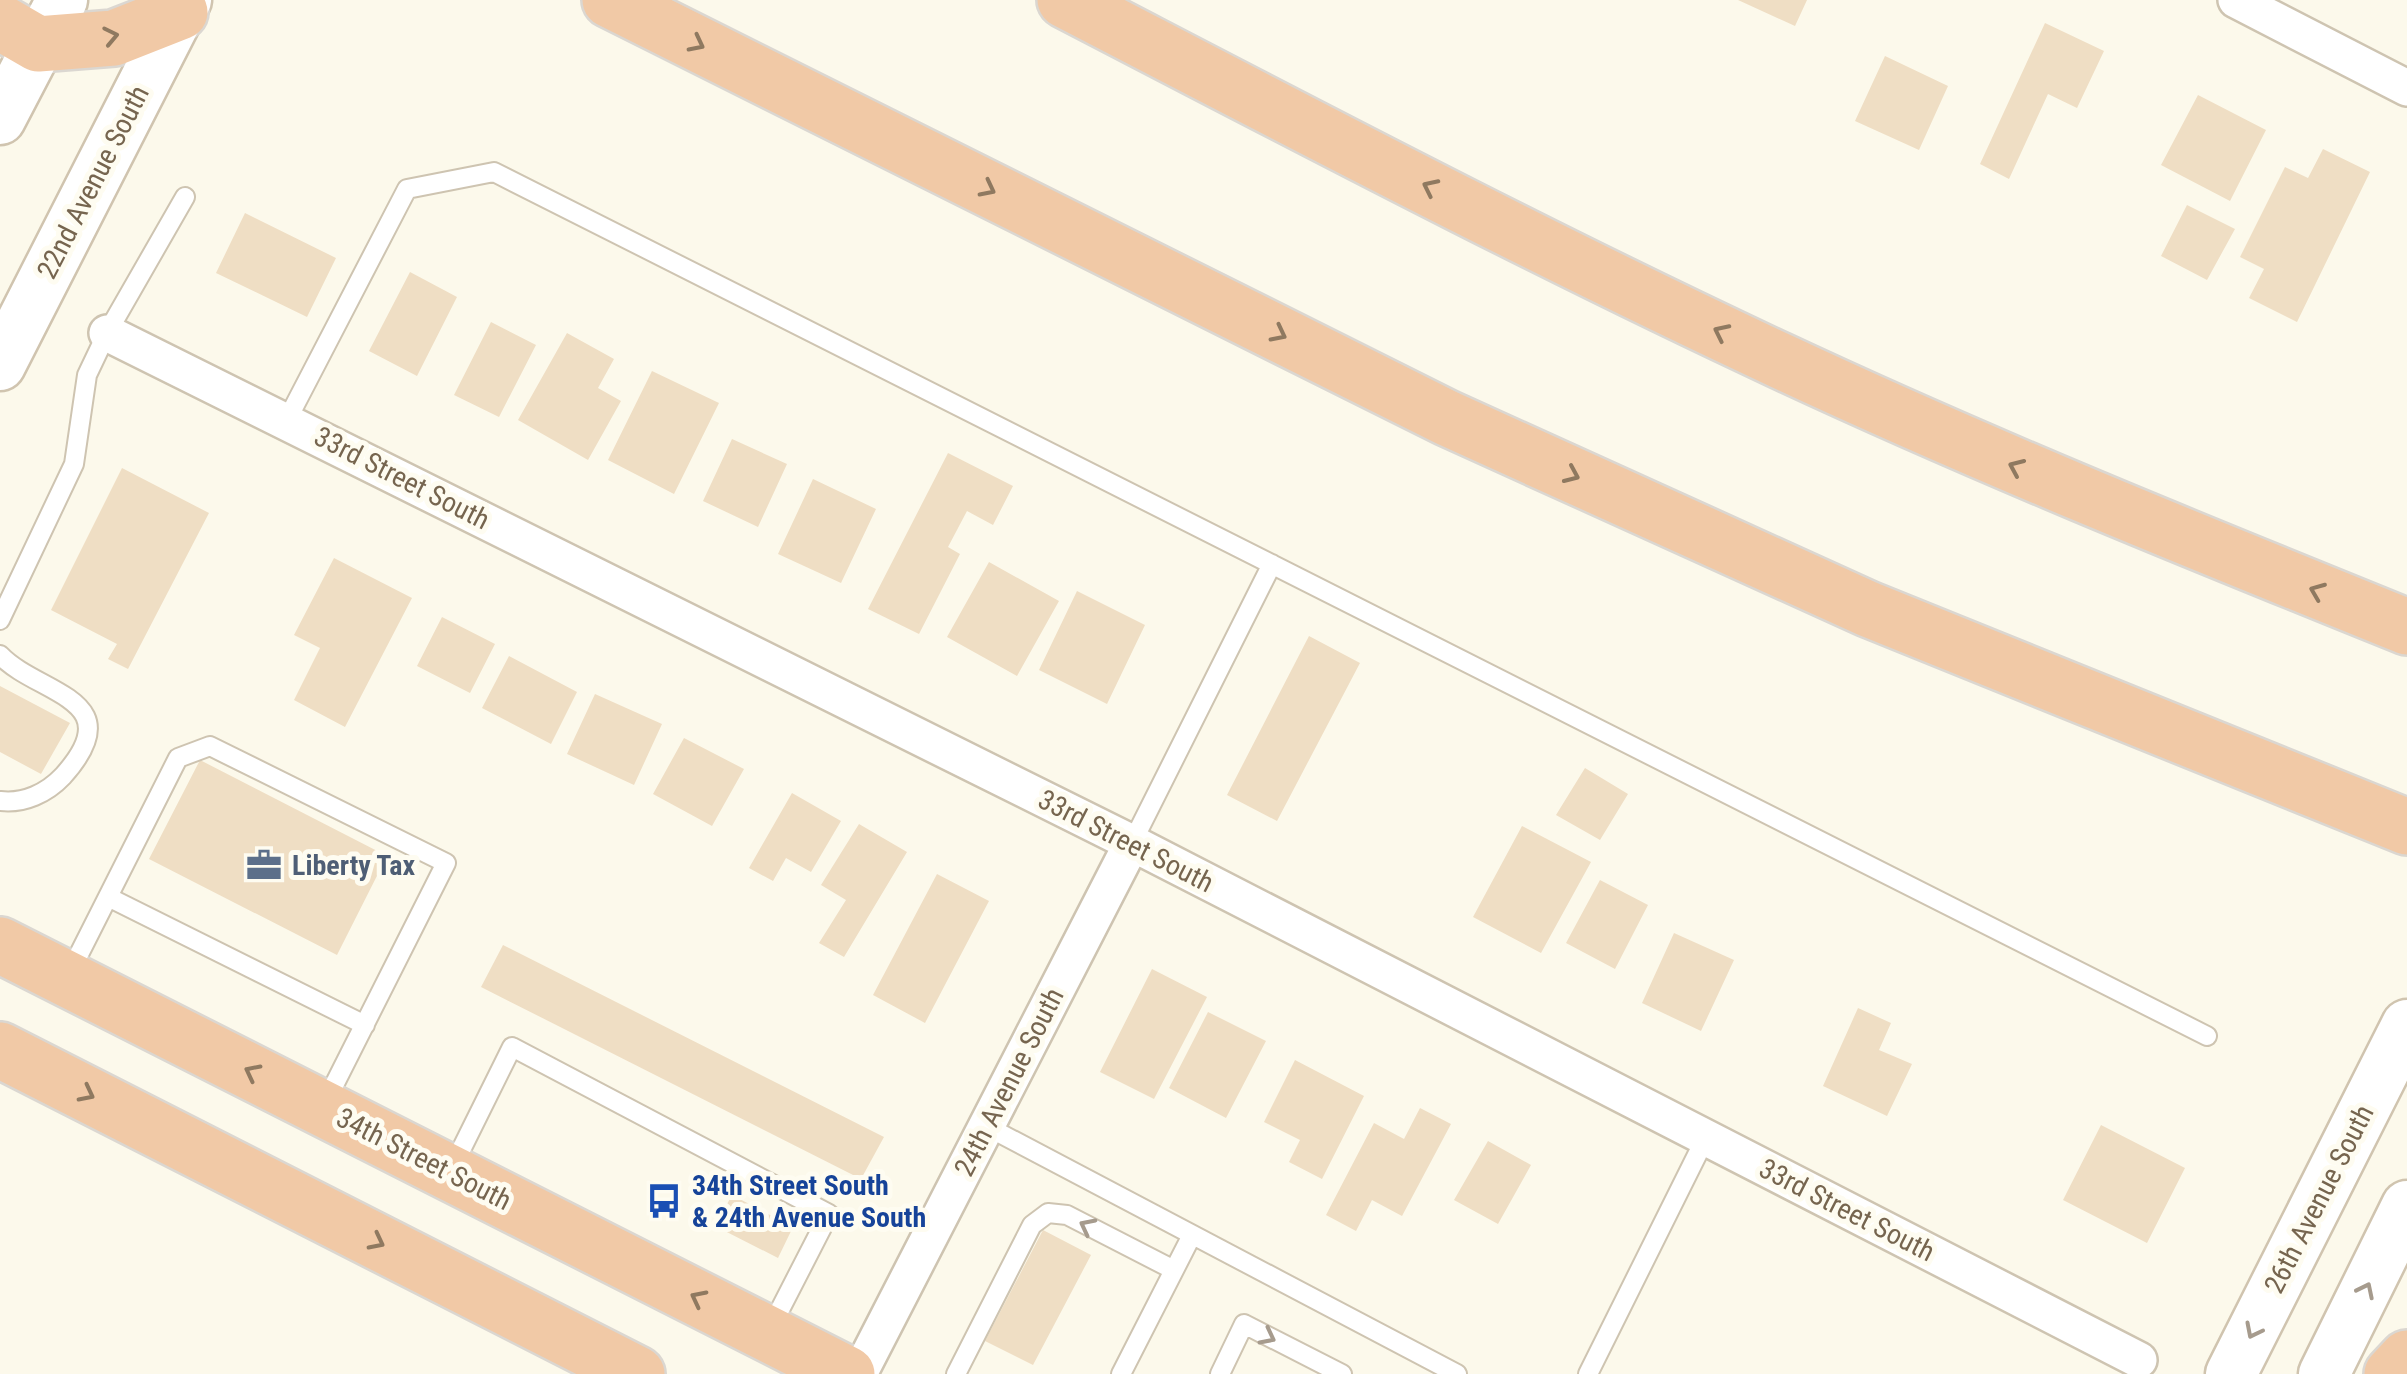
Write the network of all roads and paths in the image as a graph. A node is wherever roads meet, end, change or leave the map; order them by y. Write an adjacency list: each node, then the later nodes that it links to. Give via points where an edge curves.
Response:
1 (610, 0): 17 (highway, one-way to 17, via 1447,418 1868,609)
2 (1065, 0): 14 (highway, one-way to 2, via 2070,491 1779,361)
3 (2236, 0): 6 (street)
4 (183, 6): 5 (highway, one-way to 4, via 114,38); 10 (main road, 22nd Avenue South)
5 (33, 22): 7 (main road)
6 (2407, 88)
7 (0, 120)
8 (185, 197): 9 (lane)
9 (107, 333): 11 (street, 33rd Street South); 13 (lane, via 88,375 74,464)
10 (0, 364)
11 (287, 420): 12 (lane, via 407,189 494,172); 18 (street, 33rd Street South)
12 (1272, 564): 18 (lane); 24 (lane)
13 (0, 620)
14 (2407, 627)
15 (0, 655): 16 (lane, via 76,701 87,721 85,744 63,776 37,797)
16 (0, 801)
17 (2407, 827)
18 (1132, 843): 27 (street, 24th Avenue South); 28 (street, 33rd Street South)
19 (108, 897): 21 (lane); 22 (lane); 22 (lane, via 178,758 210,746 430,854 446,863)
20 (0, 945): 21 (highway, 34th Street South)
21 (66, 978): 26 (highway, 34th Street South, one-way to 21)
22 (365, 1025): 26 (lane)
23 (2407, 1025): 45 (main road, 26th Avenue South, one-way to 45)
24 (2208, 1036)
25 (0, 1050): 36 (highway, one-way to 36)
26 (322, 1108): 29 (highway, 34th Street South)
27 (986, 1126): 31 (lane); 38 (street, 24th Avenue South)
28 (1706, 1137): 35 (street, 33rd Street South); 44 (lane)
29 (449, 1172): 33 (highway, 34th Street South, one-way to 29); 33 (lane, via 512,1047 829,1214)
30 (2407, 1206): 46 (main road, one-way to 30)
31 (1192, 1234): 32 (lane); 43 (lane)
32 (1174, 1270): 39 (lane, one-way to 39, via 1067,1216 1048,1213 1032,1225); 40 (lane)
33 (768, 1334): 37 (highway, 34th Street South)
34 (2407, 1358): 47 (highway)
35 (2139, 1360)
36 (636, 1374)
37 (847, 1374)
38 (859, 1374)
39 (956, 1374)
40 (1120, 1374)
41 (1220, 1374): 42 (lane, one-way to 42, via 1244,1324)
42 (1342, 1374)
43 (1457, 1374)
44 (1588, 1374)
45 (2232, 1374)
46 (2324, 1374)
47 (2392, 1374)

